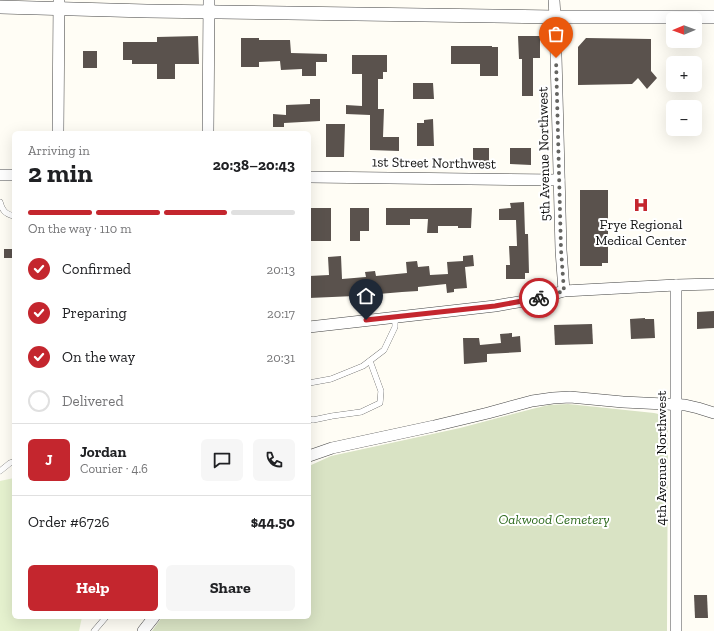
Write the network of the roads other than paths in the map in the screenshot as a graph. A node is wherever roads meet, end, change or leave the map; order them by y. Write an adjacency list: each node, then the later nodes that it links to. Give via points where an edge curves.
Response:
1 (554, 0): 5 (street, 5th Avenue Northwest)
2 (59, 4): 3 (street); 4 (street); 7 (street)
3 (209, 6): 5 (street); 8 (street)
4 (0, 7)
5 (555, 17): 6 (street); 12 (street, 5th Avenue Northwest)
6 (714, 17)
7 (58, 131)
8 (208, 131)
9 (0, 175): 10 (street)
10 (12, 176)
11 (311, 177): 12 (street, 1st Street Northwest)
12 (559, 180): 17 (street, 5th Avenue Northwest)
13 (0, 202): 14 (lane, via 7,214)
14 (12, 215)
15 (714, 284): 16 (street)
16 (676, 285): 17 (street); 22 (street, 4th Avenue Northwest)
17 (564, 291): 18 (street, via 495,306)
18 (395, 317): 19 (street); 20 (lane, via 395,327 384,350)
19 (311, 326)
20 (370, 360): 21 (lane, via 363,366 331,379); 24 (lane, via 381,391 380,403 361,412)
21 (311, 383)
22 (676, 406): 23 (street, via 685,405); 25 (street, via 553,398 332,448); 32 (street, 4th Avenue Northwest)
23 (714, 413)
24 (311, 420)
25 (311, 455)
26 (12, 462): 27 (lane)
27 (0, 471)
28 (104, 619): 30 (lane)
29 (152, 619): 31 (street)
30 (94, 631)
31 (143, 631)
32 (676, 631)

